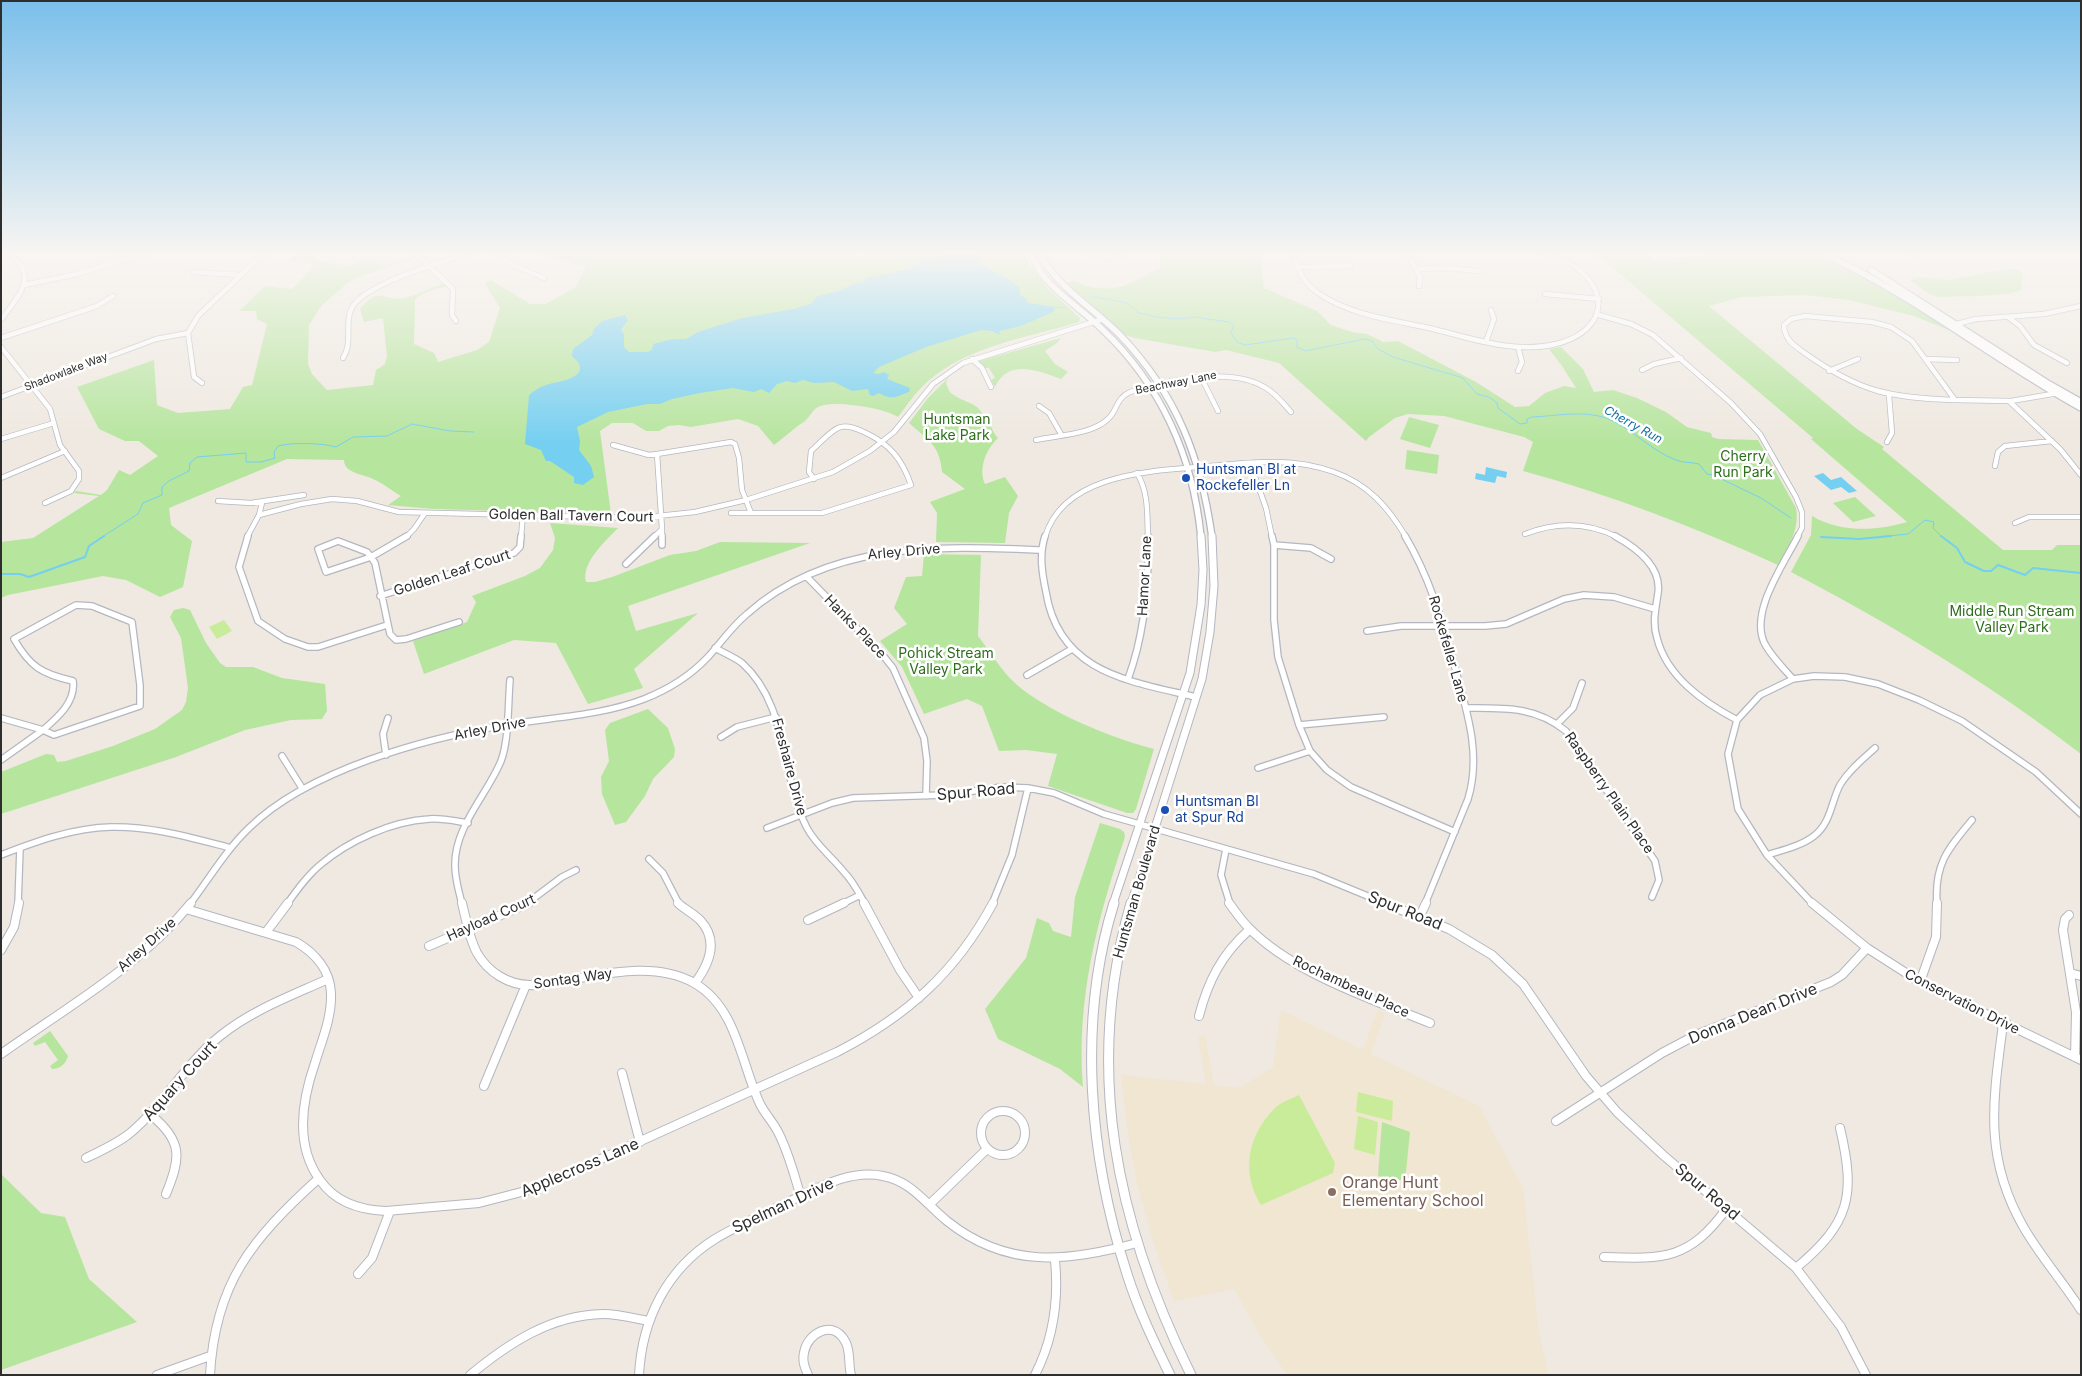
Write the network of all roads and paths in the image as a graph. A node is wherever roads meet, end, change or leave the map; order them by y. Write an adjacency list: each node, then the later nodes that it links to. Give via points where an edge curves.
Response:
1 (66, 316): 23 (street)
2 (198, 316): 22 (street)
3 (350, 316): 27 (street, via 350,347)
4 (453, 316): 18 (street)
5 (1089, 316): 19 (street, Huntsman Boulevard)
6 (1100, 316): 17 (street, Huntsman Boulevard)
7 (1378, 316): 24 (street)
8 (1493, 316): 24 (street)
9 (1598, 316): 26 (street, via 1589,329 1572,339 1548,346)
10 (1603, 316): 28 (street, via 1645,330)
11 (1804, 316): 36 (street, via 1788,320 1783,330 1786,337)
12 (1807, 316): 31 (street, via 1884,325 1907,336)
13 (1934, 316): 21 (main road)
14 (1944, 316): 20 (main road)
15 (2017, 316): 16 (street)
16 (2008, 317): 20 (street); 33 (street, via 2020,326 2034,345)
17 (1103, 319): 19 (street, Golden Ball Tavern Court); 40 (street, Huntsman Boulevard, via 1134,350)
18 (456, 321)
19 (1095, 321): 29 (street, Golden Ball Tavern Court); 42 (street, Huntsman Boulevard)
20 (1956, 324): 21 (street); 43 (main road)
21 (1949, 326): 44 (main road)
22 (188, 333): 38 (street, via 194,377); 39 (street, Shadowlake Way, via 156,340)
23 (1, 338)
24 (1486, 342): 26 (street)
25 (1, 347): 39 (street)
26 (1518, 347): 35 (street, via 1522,362)
27 (343, 358)
28 (1681, 358): 34 (street); 104 (street, via 1754,426 1800,506 1803,517 1801,534 1762,607 1760,622 1766,647)
29 (972, 359): 41 (street, via 982,368); 58 (street, Golden Ball Tavern Court, via 933,384)
30 (1858, 359): 36 (street)
31 (1926, 359): 32 (street); 47 (street)
32 (1957, 360)
33 (2067, 363)
34 (1642, 370)
35 (1518, 371)
36 (1829, 371): 45 (street, via 1853,384)
37 (1201, 377): 40 (street, Beachway Lane); 52 (street); 53 (street, Beachway Lane, via 1228,375 1256,382 1276,393)
38 (202, 383)
39 (31, 385): 46 (street, Shadowlake Way); 54 (street, via 50,408)
40 (1161, 385): 42 (street, Beachway Lane); 66 (street, Huntsman Boulevard, via 1178,414)
41 (991, 387)
42 (1152, 387): 55 (street, Beachway Lane, via 1124,395 1116,402 1110,417 1102,423); 67 (street, Huntsman Boulevard, via 1168,416)
43 (2062, 391): 44 (street); 49 (main road)
44 (2054, 394): 48 (street, via 2035,400); 51 (main road)
45 (1889, 395): 47 (street); 60 (street, via 1892,433)
46 (1, 396)
47 (1955, 400): 48 (street)
48 (2010, 402): 59 (street)
49 (2081, 402)
50 (1039, 406): 55 (street, via 1049,413)
51 (2081, 408)
52 (1218, 411)
53 (1291, 412)
54 (54, 423): 56 (street); 62 (street, via 57,440)
55 (1061, 434): 57 (street, Beachway Lane)
56 (1, 439)
57 (1036, 440)
58 (883, 441): 72 (street, Golden Ball Tavern Court, via 851,463); 72 (street, via 856,429 839,427 811,451 809,472); 79 (street, via 902,463 911,485 822,513)
59 (2052, 441): 65 (street, via 2004,446 1998,452); 68 (street)
60 (1886, 442)
61 (613, 445): 63 (street, via 649,455)
62 (65, 451): 71 (street); 76 (street, via 79,471 79,479 71,491)
63 (657, 454): 74 (street, via 735,444); 83 (street)
64 (1250, 462): 66 (street, Rockefeller Lane); 89 (street, via 1266,508); 99 (street, Rockefeller Lane, via 1281,461 1314,466 1345,477 1371,493 1396,522 1430,586)
65 (1995, 466)
66 (1198, 467): 67 (street, Rockefeller Lane); 109 (street, Huntsman Boulevard, via 1211,518 1215,576 1208,650)
67 (1188, 468): 69 (street, Rockefeller Lane); 108 (street, Huntsman Boulevard, via 1200,518 1203,575 1196,648)
68 (2078, 468): 70 (street)
69 (1136, 473): 90 (street, Rockefeller Lane, via 1102,483 1071,500 1050,523); 106 (street, Hamor Lane, via 1146,495 1147,572 1139,650)
70 (2081, 475)
71 (1, 478)
72 (814, 479): 74 (street, Golden Ball Tavern Court)
73 (304, 495): 77 (street)
74 (746, 500): 79 (street); 83 (street, Golden Ball Tavern Court)
75 (218, 501): 77 (street)
76 (45, 503)
77 (262, 503): 81 (street)
78 (731, 513): 79 (street)
79 (751, 513)
80 (425, 514): 81 (street, Golden Ball Tavern Court, via 385,510 334,498); 82 (street, Golden Ball Tavern Court); 91 (street, via 409,536)
81 (259, 515): 98 (street, via 248,535 239,567 258,621 285,639 311,647)
82 (523, 515): 83 (street, Golden Ball Tavern Court, via 608,519); 95 (street, Golden Leaf Court, via 520,547 514,553)
83 (663, 516): 86 (street)
84 (2081, 516): 85 (street, via 2029,518)
85 (2015, 523)
86 (662, 529): 88 (street); 93 (street)
87 (1525, 534): 96 (street, via 1549,526 1571,525 1621,539 1646,559 1657,575 1659,592)
88 (662, 545)
89 (1274, 545): 92 (street, via 1312,548); 118 (street, via 1276,645)
90 (1040, 550): 94 (street, Arley Drive, via 899,549 849,559); 102 (street, Rockefeller Lane, via 1051,616)
91 (371, 557): 91 (street, via 326,572 318,549 342,541); 95 (street, via 375,563)
92 (1332, 559)
93 (626, 564)
94 (806, 576): 101 (street, Arley Drive, via 752,608); 129 (street, Hanks Place, via 894,668 924,738)
95 (380, 596): 98 (street)
96 (1655, 609): 99 (street, via 1614,597 1584,595 1564,599 1506,624); 115 (street, via 1656,636 1671,668 1701,699)
97 (459, 622): 98 (street, via 396,640)
98 (387, 625)
99 (1444, 626): 100 (street, via 1401,626); 110 (street, Rockefeller Lane)
100 (1367, 631)
101 (715, 648): 111 (street, Freshaire Drive, via 734,656 755,675 771,700); 117 (street, Arley Drive, via 682,678 636,702 590,714)
102 (1072, 649): 103 (street); 106 (street, Rockefeller Lane, via 1101,670)
103 (1027, 675)
104 (1794, 679): 115 (street, Conservation Drive, via 1760,695); 131 (street, Conservation Drive, via 1845,677 1878,684 1919,700 1962,721 2036,772)
105 (510, 680): 117 (street, Sontag Way)
106 (1128, 680): 108 (street, Rockefeller Lane)
107 (1582, 683): 116 (street, via 1573,708)
108 (1184, 694): 109 (street, Rockefeller Lane); 134 (street, Huntsman Boulevard)
109 (1196, 697): 136 (street, Huntsman Boulevard)
110 (1466, 708): 116 (street, Raspberry Plain Place, via 1528,710); 137 (street, Rockefeller Lane, via 1472,734 1474,772 1468,800)
111 (776, 717): 120 (street, via 737,727); 130 (street, Freshaire Drive)
112 (1384, 717): 118 (street)
113 (1, 718): 119 (street, via 18,720)
114 (388, 718): 123 (street, via 383,734)
115 (1737, 720): 142 (street, Conservation Drive, via 1728,754 1738,809)
116 (1558, 722): 146 (street, Raspberry Plain Place, via 1656,861 1660,880)
117 (506, 725): 123 (street, Arley Drive, via 449,736); 133 (street, Sontag Way, via 502,759)
118 (1299, 725): 122 (street)
119 (42, 730): 119 (street, via 72,697 73,681 49,676 37,669 22,655 14,638 76,605 92,606 132,622 140,706 54,735); 125 (street)
120 (721, 737)
121 (1875, 748): 142 (street, via 1844,778 1829,819 1820,831 1803,842)
122 (1310, 751): 126 (street); 137 (street, via 1327,770 1351,787)
123 (386, 755): 127 (street, Arley Drive)
124 (282, 756): 127 (street)
125 (1, 760)
126 (1258, 768)
127 (302, 788): 139 (street, Arley Drive, via 265,814)
128 (1028, 788): 129 (street, Spur Road, via 1002,787); 134 (street, Spur Road, via 1054,793 1104,814); 163 (street, Applecross Lane, via 1011,860 988,910 956,960)
129 (926, 796): 130 (street, Spur Road, via 854,798)
130 (801, 814): 135 (street, Spur Road); 145 (street, Freshaire Drive, via 814,838)
131 (2081, 814)
132 (1972, 820): 160 (street, via 1939,867 1937,937)
133 (468, 823): 151 (street, Sontag Way, via 459,841 454,864); 153 (street, via 438,819 415,821 347,846 314,872)
134 (1139, 824): 136 (street, Spur Road); 186 (street, Huntsman Boulevard, via 1104,936 1095,993 1092,1048 1097,1136)
135 (767, 828)
136 (1154, 829): 140 (street, Spur Road); 185 (street, Huntsman Boulevard, via 1123,930 1109,1026 1108,1072 1114,1134)
137 (1455, 832): 149 (street, Rockefeller Lane)
138 (20, 848): 139 (street, via 65,834 112,827 141,829); 141 (street); 156 (street, via 16,918 12,936)
139 (231, 848): 147 (street, Arley Drive)
140 (1226, 849): 149 (street, Spur Road, via 1314,874); 152 (street, Rochambeau Place, via 1221,866 1223,889 1229,905)
141 (1, 855)
142 (1767, 855): 155 (street, Conservation Drive, via 1814,905)
143 (649, 859): 161 (street, via 661,868 677,902 700,920 709,934 709,963)
144 (576, 870): 151 (street, Hayload Court, via 530,902)
145 (860, 895): 150 (street); 163 (street, Freshaire Drive)
146 (1652, 897)
147 (186, 909): 153 (street, Applecross Lane); 167 (street, Arley Drive, via 131,961)
148 (2069, 915): 157 (street, via 2063,930)
149 (1420, 916): 172 (street, Spur Road, via 1471,941 1510,970 1534,998)
150 (808, 920)
151 (469, 928): 154 (street, Hayload Court); 162 (street, Sontag Way, via 475,950 486,968 501,978)
152 (1249, 930): 164 (street, via 1236,940 1219,962 1208,984); 165 (street, Rochambeau Place, via 1305,968)
153 (267, 932): 159 (street, Applecross Lane, via 309,950 321,963)
154 (429, 946)
155 (1867, 948): 160 (street, Conservation Drive); 172 (street, Donna Dean Drive, via 1831,982 1696,1035)
156 (1, 950)
157 (2070, 973): 158 (street); 168 (street)
158 (2081, 976)
159 (328, 979): 173 (street, Aquary Court, via 262,1010 220,1037 200,1055); 179 (street, Applecross Lane, via 331,993 329,1010 310,1075 303,1116 305,1150)
160 (1920, 982): 166 (street, Conservation Drive)
161 (695, 983): 162 (street, Sontag Way, via 672,974 644,971); 171 (street, Sontag Way, via 726,1015)
162 (526, 985): 170 (street)
163 (919, 998): 171 (street, Applecross Lane, via 863,1038)
164 (1199, 1016)
165 (1430, 1023)
166 (2003, 1024): 168 (street, Conservation Drive); 191 (street, via 1992,1118 1999,1172 2023,1227)
167 (1, 1054)
168 (2078, 1058)
169 (622, 1073): 176 (street)
170 (484, 1086)
171 (754, 1090): 176 (street, Applecross Lane); 181 (street, Sontag Way, via 780,1136)
172 (1600, 1093): 174 (street, Donna Dean Drive); 183 (street, Spur Road, via 1638,1133)
173 (151, 1115): 178 (street, Aquary Court, via 114,1145); 180 (street, via 169,1130 177,1147 176,1173)
174 (1556, 1121)
175 (1840, 1128): 189 (street, via 1847,1160 1847,1203 1829,1238)
176 (640, 1142): 184 (street, Applecross Lane, via 508,1199)
177 (987, 1149): 177 (street, via 981,1138 985,1120 1001,1111 1018,1117 1024,1134 1016,1151 1004,1156); 182 (street)
178 (86, 1158)
179 (318, 1179): 184 (street, Applecross Lane, via 330,1193 350,1204); 193 (street, via 274,1219 238,1267 219,1310)
180 (166, 1194)
181 (801, 1197): 182 (street, Spelman Drive, via 841,1179 866,1175 896,1180); 192 (street, Spelman Drive, via 697,1252 666,1285)
182 (930, 1203): 188 (street, Spelman Drive, via 956,1228 989,1246 1031,1258)
183 (1727, 1208): 187 (street, via 1700,1240 1683,1250 1652,1257); 189 (street, Spur Road)
184 (390, 1211): 190 (street, via 372,1258)
185 (1137, 1243): 186 (street, Spelman Drive); 202 (street, Huntsman Boulevard, via 1162,1314)
186 (1120, 1248): 188 (street, Spelman Drive); 201 (street, Huntsman Boulevard, via 1142,1314)
187 (1604, 1257)
188 (1055, 1260): 200 (street, via 1055,1315 1046,1352)
189 (1796, 1268): 203 (street, Spur Road, via 1831,1312)
190 (358, 1274)
191 (2081, 1310)
192 (648, 1321): 196 (street, via 602,1314 550,1324 510,1344); 197 (street, Spelman Drive, via 641,1346)
193 (210, 1356): 194 (street); 195 (street)
194 (157, 1375)
195 (210, 1375)
196 (470, 1375)
197 (639, 1375)
198 (808, 1375): 199 (street, via 802,1360 805,1345 818,1331 827,1329 838,1332 844,1339)
199 (851, 1375)
200 (1035, 1375)
201 (1170, 1375)
202 (1191, 1375)
203 (1866, 1375)

